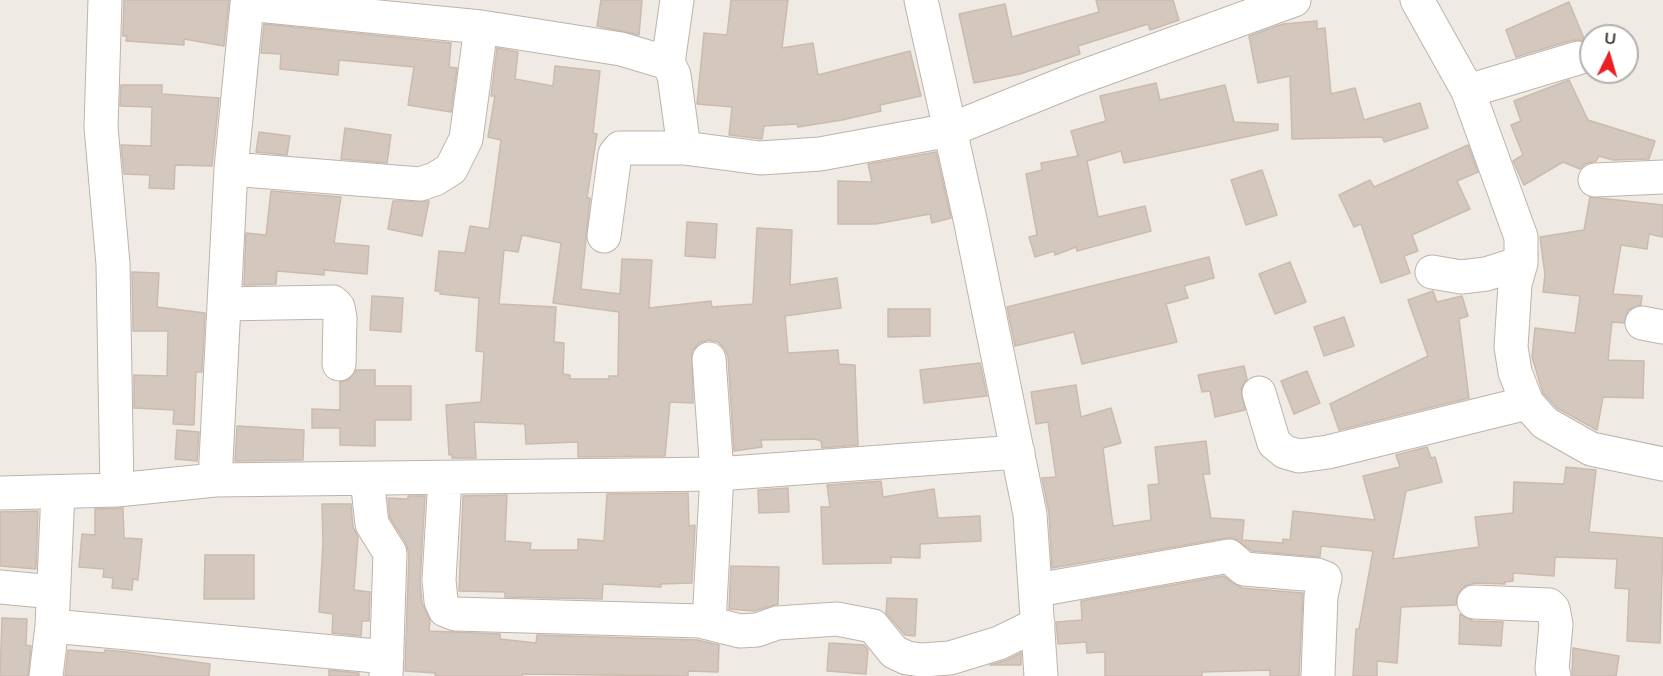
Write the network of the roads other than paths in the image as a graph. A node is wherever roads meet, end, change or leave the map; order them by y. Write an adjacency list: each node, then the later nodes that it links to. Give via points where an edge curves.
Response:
1 (105, 0): 30 (street, via 101,127 113,264)
2 (677, 0): 9 (street)
3 (921, 0): 11 (street)
4 (1294, 0): 11 (street, via 1076,79)
5 (1417, 0): 10 (street)
6 (305, 5): 7 (street); 13 (street, via 247,4)
7 (481, 27): 9 (street, via 621,49); 13 (street, via 466,140 451,169 435,179 420,184)
8 (1578, 58): 10 (street)
9 (668, 63): 12 (street, via 675,75)
10 (1468, 91): 17 (street, via 1521,237)
11 (950, 130): 12 (street, via 820,154 760,158); 24 (street)
12 (684, 148): 16 (street, via 620,148 615,154)
13 (231, 169): 19 (street)
14 (1663, 177): 15 (street)
15 (1595, 180)
16 (604, 236)
17 (1521, 263): 18 (street, via 1461,278); 23 (street, via 1515,284 1511,347 1515,372)
18 (1432, 272)
19 (224, 304): 21 (street, via 333,302 340,318); 29 (street)
20 (709, 359): 26 (street)
21 (339, 364)
22 (1259, 393): 23 (street, via 1274,443 1299,456)
23 (1527, 403): 25 (street, via 1545,423 1591,448)
24 (1018, 452): 26 (street); 34 (street, via 1030,514)
25 (1663, 464)
26 (717, 474): 27 (street); 37 (street)
27 (445, 478): 28 (street); 37 (street, via 439,580 445,610 456,614)
28 (367, 479): 29 (street); 40 (street, via 372,524 390,553)
29 (215, 480): 30 (street)
30 (117, 490): 31 (street)
31 (58, 492): 32 (street); 35 (street)
32 (0, 493)
33 (0, 587): 35 (street)
34 (1037, 590): 38 (street); 43 (street, via 1228,556 1244,569 1317,575 1325,578)
35 (53, 592): 39 (street)
36 (1474, 602): 44 (street, via 1549,605 1556,624)
37 (709, 623): 38 (street, via 740,632 777,623 837,619 873,626 894,652 922,660 960,655 999,643)
38 (1038, 624): 42 (street)
39 (52, 626): 40 (street); 41 (street)
40 (387, 667)
41 (46, 676)
42 (1041, 676)
43 (1318, 676)
44 (1554, 676)

